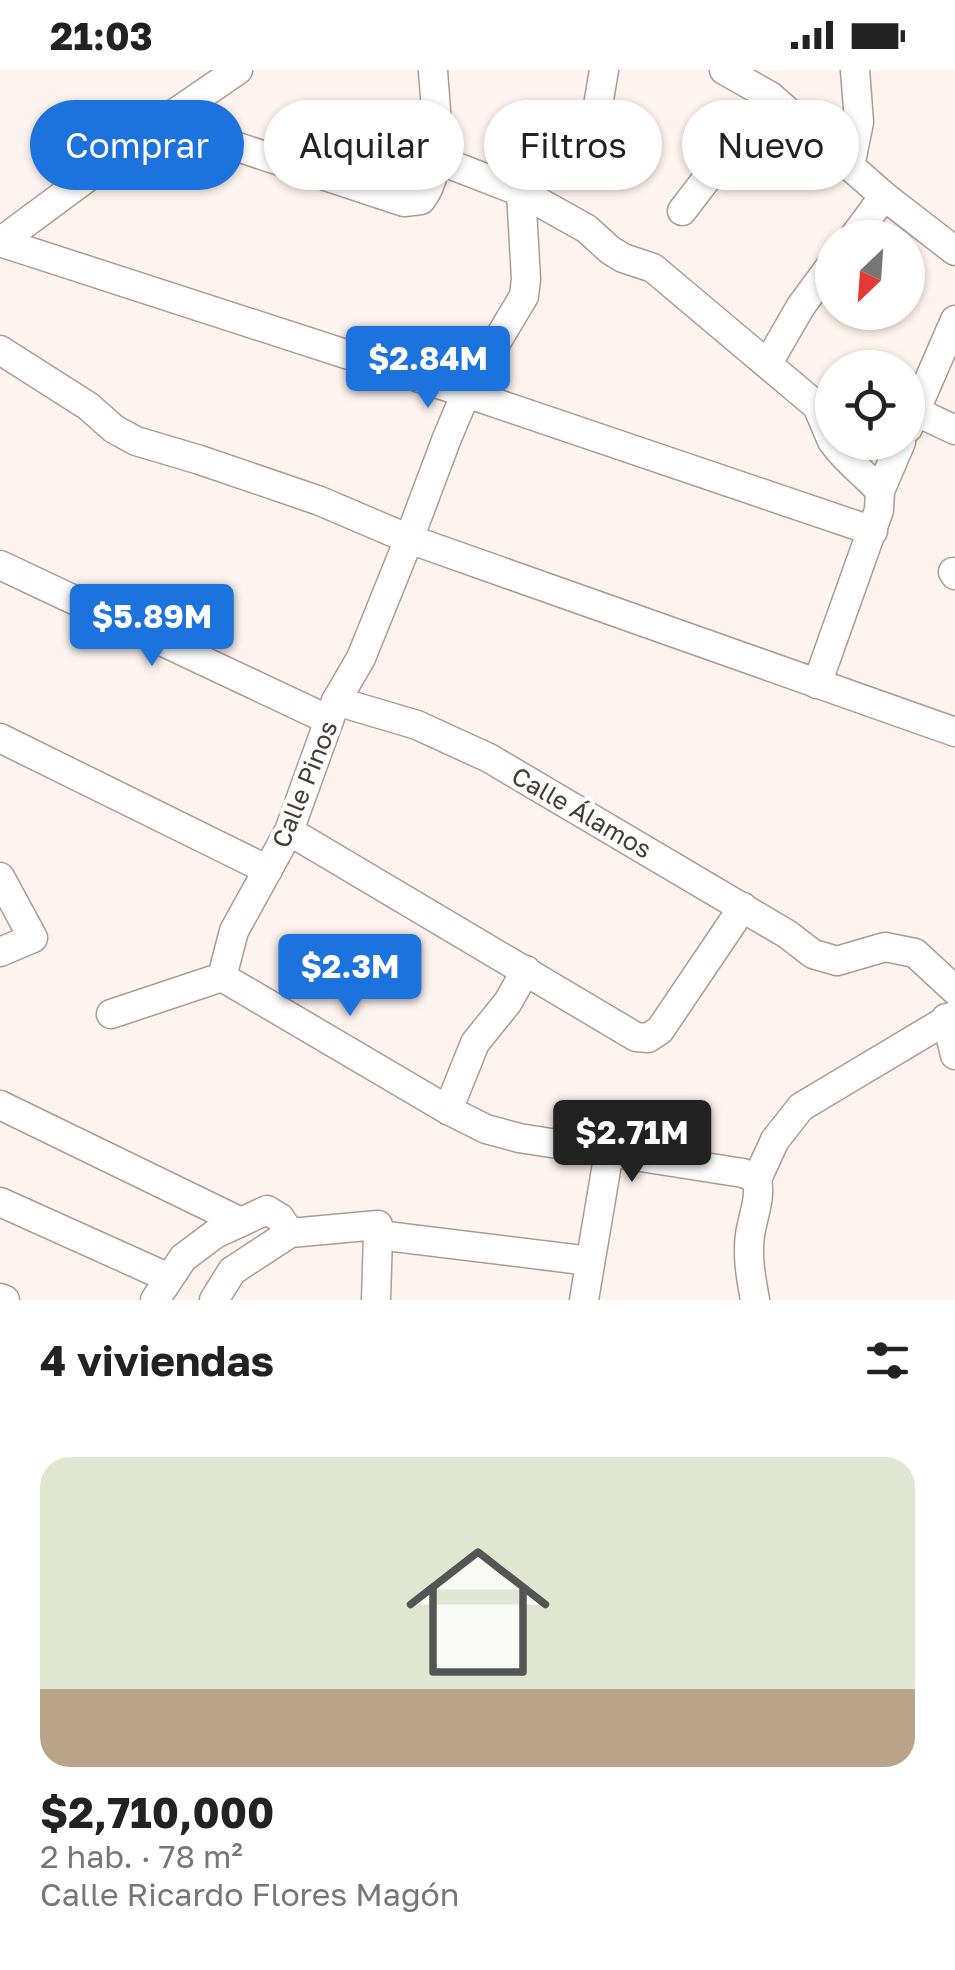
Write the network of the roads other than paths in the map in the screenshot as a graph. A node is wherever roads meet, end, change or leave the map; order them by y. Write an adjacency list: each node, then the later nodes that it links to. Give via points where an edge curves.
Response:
1 (238, 70): 7 (street)
2 (434, 70): 8 (street)
3 (604, 70): 9 (street)
4 (724, 70): 6 (street)
5 (856, 70): 11 (street)
6 (770, 96): 10 (street); 19 (street)
7 (194, 100)
8 (435, 100)
9 (599, 100)
10 (775, 100)
11 (858, 100)
12 (464, 170): 17 (street)
13 (859, 175): 18 (street)
14 (70, 190): 21 (street)
15 (368, 190): 16 (street, via 404,202 420,200)
16 (428, 190)
17 (521, 192): 26 (street, via 623,258 652,268); 28 (street, Calle Pinos, via 524,296)
18 (884, 196): 20 (street); 22 (street)
19 (682, 211)
20 (866, 220)
21 (0, 242): 28 (street)
22 (955, 251)
23 (815, 287): 26 (street)
24 (955, 320): 27 (street)
25 (0, 350): 36 (street, via 136,441)
26 (768, 363): 29 (street)
27 (925, 388)
28 (466, 393): 35 (street); 36 (street, Calle Pinos)
29 (815, 404)
30 (925, 423): 31 (street)
31 (955, 430)
32 (849, 460): 34 (street)
33 (893, 460): 34 (street)
34 (880, 491): 35 (street)
35 (872, 531): 38 (street)
36 (409, 539): 38 (street); 39 (street, Calle Pinos)
37 (0, 565): 39 (street, Calle Álamos)
38 (817, 684): 40 (street)
39 (333, 711): 42 (street, Calle Pinos); 45 (street, Calle Álamos, via 418,726 476,751)
40 (955, 732)
41 (0, 738): 43 (street)
42 (290, 831): 43 (street, Calle Pinos); 47 (street)
43 (268, 870): 48 (street, Calle Pinos, via 234,931)
44 (0, 877): 46 (street, via 34,938)
45 (742, 907): 47 (street, via 660,1030 648,1038); 49 (street, Calle Álamos, via 813,954 837,961 886,947 915,953)
46 (0, 952)
47 (526, 970): 54 (street, via 475,1043)
48 (222, 977): 50 (street); 54 (street)
49 (955, 990)
50 (111, 1014)
51 (951, 1017): 52 (street); 56 (street, via 801,1107)
52 (955, 1055)
53 (0, 1105): 58 (street)
54 (448, 1110): 55 (street, via 519,1138)
55 (610, 1152): 56 (street); 61 (street)
56 (757, 1179): 66 (street, via 750,1238)
57 (0, 1202): 62 (street)
58 (241, 1222): 59 (street, via 266,1210); 62 (street, via 183,1258)
59 (290, 1233): 60 (street, via 378,1226); 63 (street, via 232,1271)
60 (378, 1235): 61 (street); 64 (street)
61 (590, 1261): 65 (street)
62 (162, 1289)
63 (214, 1300)
64 (376, 1300)
65 (584, 1300)
66 (755, 1300)

